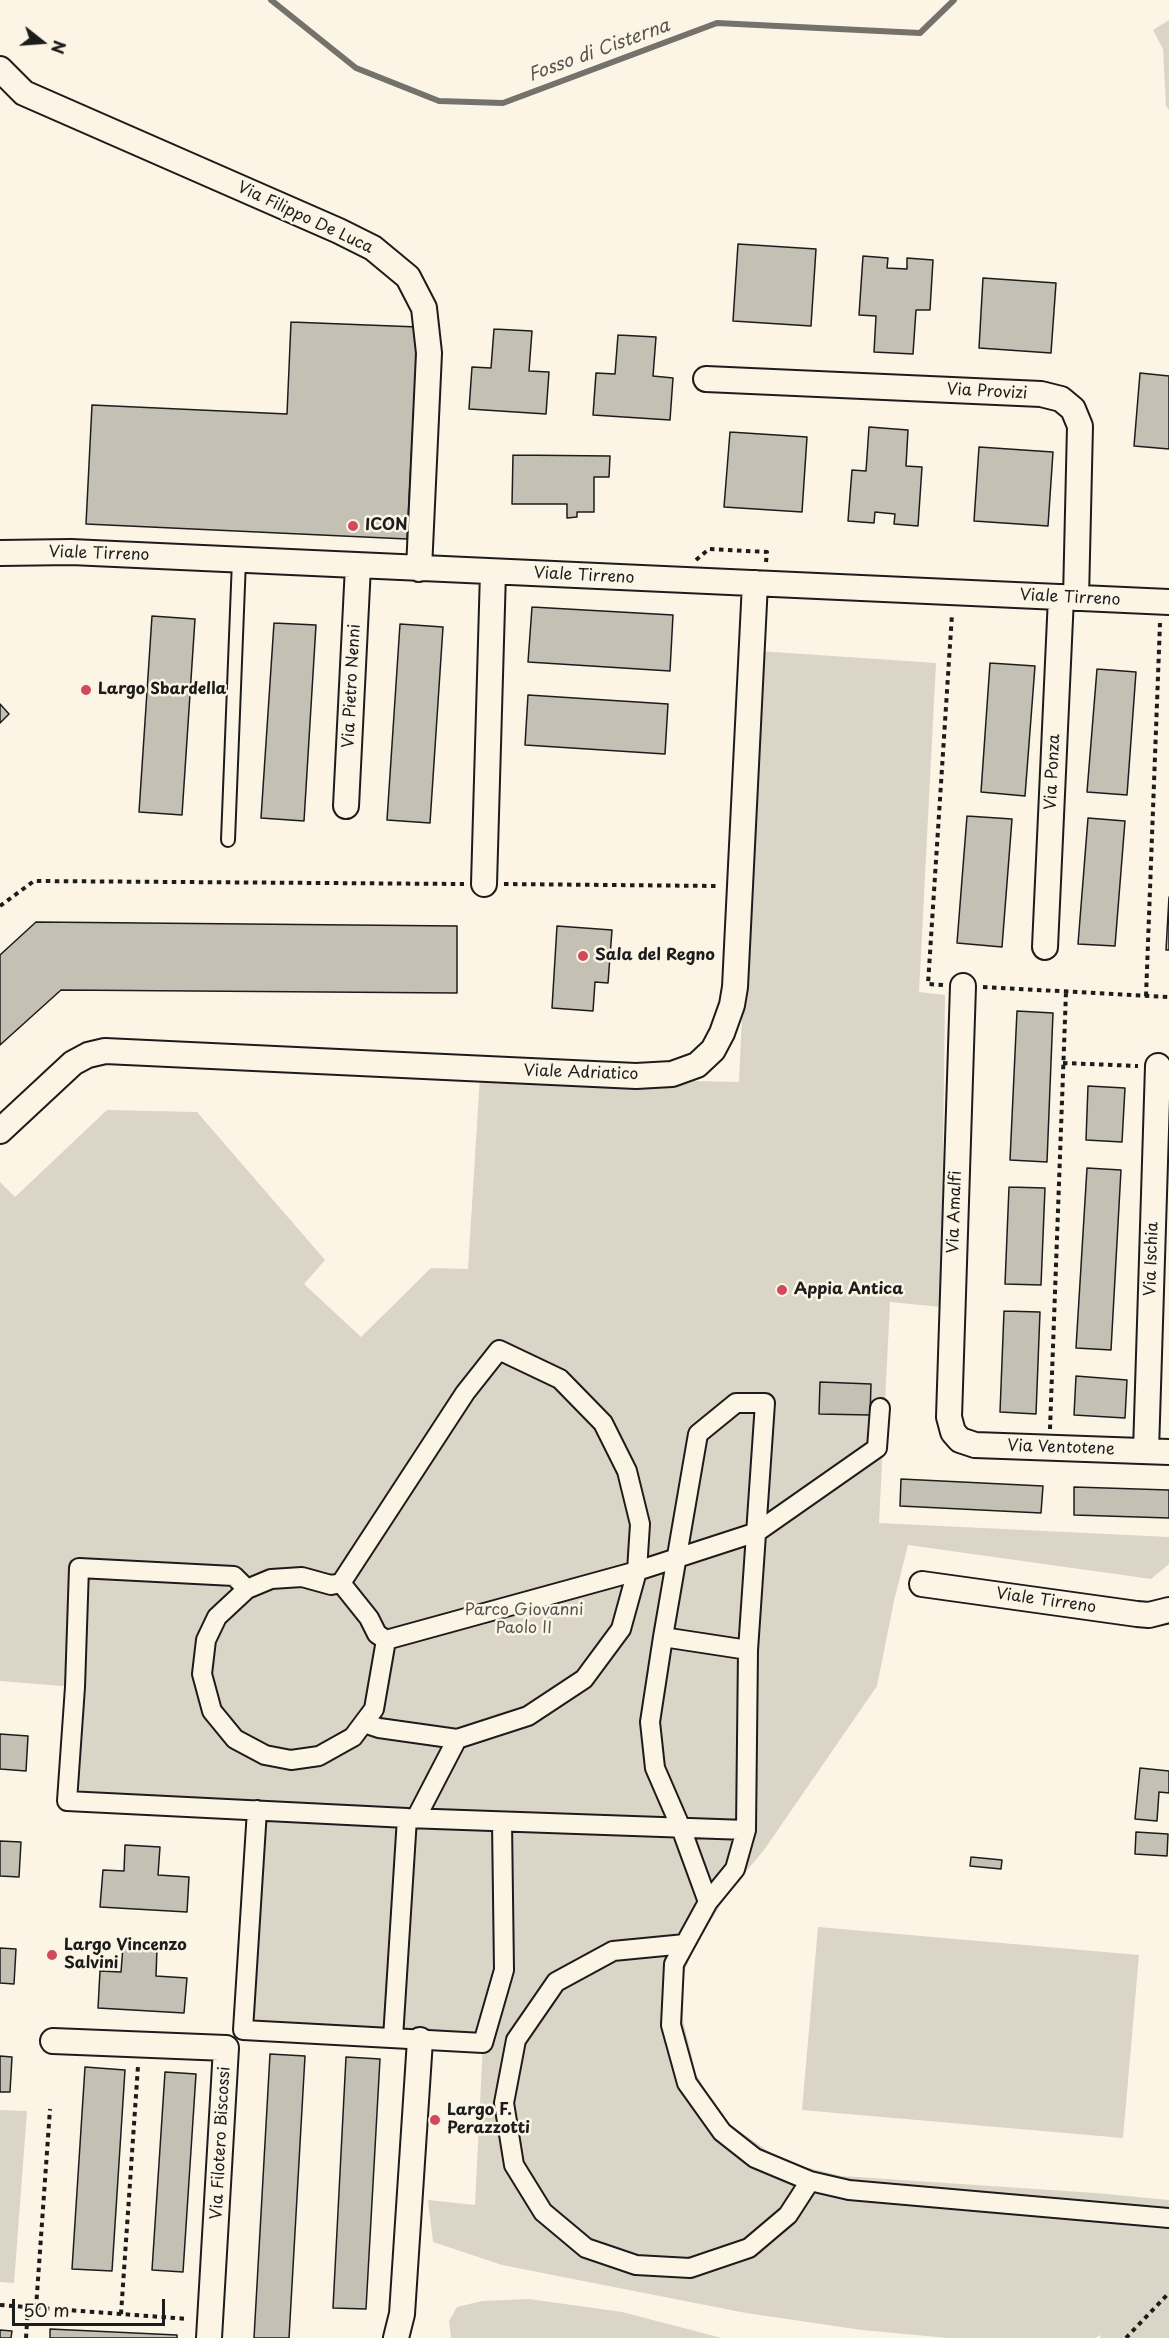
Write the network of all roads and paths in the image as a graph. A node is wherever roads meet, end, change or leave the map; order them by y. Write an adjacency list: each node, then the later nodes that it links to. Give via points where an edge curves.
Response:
1 (0, 69): 2 (street)
2 (24, 93): 3 (street); 9 (street, Via Filippo De Luca, via 345,234 382,255 408,277 424,308 429,353)
3 (0, 95)
4 (706, 379): 13 (street, Via Provizi, via 1041,394 1061,399 1073,409 1080,426)
5 (0, 553): 6 (street, Viale Tirreno, via 71,552)
6 (239, 560): 8 (street, Viale Tirreno); 16 (lane)
7 (692, 563): 11 (path, via 709,549 767,552)
8 (358, 566): 9 (street, Viale Tirreno); 15 (street, Via Pietro Nenni)
9 (419, 568): 10 (street, Viale Tirreno)
10 (493, 572): 11 (street, Viale Tirreno); 17 (street)
11 (760, 584): 12 (street, Viale Tirreno); 18 (street, Viale Adriatico)
12 (954, 592): 13 (street, Viale Tirreno); 21 (path, via 928,984)
13 (1069, 598): 14 (street, Viale Tirreno); 20 (street, Via Ponza)
14 (1165, 602): 23 (path)
15 (346, 806)
16 (228, 840)
17 (484, 884): 18 (path); 19 (path, via 34,881)
18 (741, 886): 27 (street, Viale Adriatico, via 736,978 729,1015 713,1050 682,1072 636,1076 105,1051 74,1063)
19 (0, 906)
20 (1045, 947)
21 (963, 986): 22 (path); 29 (street, Via Amalfi, via 950,1417)
22 (1066, 992): 23 (path); 25 (path)
23 (1146, 996): 24 (path)
24 (1169, 997)
25 (1063, 1063): 26 (path); 30 (path)
26 (1158, 1066): 31 (street, Via Ischia)
27 (0, 1131)
28 (880, 1408): 32 (street, via 877,1448)
29 (956, 1437): 30 (street, Via Ventotene, via 969,1444)
30 (1049, 1447): 31 (street, Via Ventotene)
31 (1157, 1452)
32 (757, 1532): 33 (street); 33 (street, via 765,1404 736,1403 698,1434); 41 (street)
33 (677, 1559): 34 (street); 39 (street)
34 (637, 1570): 35 (street, via 640,1524 627,1472 603,1423 560,1379 498,1350 465,1393); 40 (street); 43 (street, via 621,1629 584,1679 528,1716)
35 (340, 1583): 37 (street, via 332,1585 302,1577 271,1579); 40 (street, via 377,1634)
36 (922, 1584): 38 (street, Viale Tirreno, via 1137,1614)
37 (247, 1589): 42 (street, via 217,1617 206,1640 202,1674 212,1712 235,1739 264,1755 291,1760 319,1756 353,1737); 44 (street, via 234,1576 79,1568 68,1800)
38 (1169, 1610)
39 (663, 1637): 41 (street); 47 (street, via 651,1734 655,1768)
40 (386, 1640): 42 (street, via 374,1709)
41 (748, 1650): 48 (street)
42 (364, 1723): 43 (street)
43 (457, 1740): 45 (street)
44 (257, 1810): 45 (street); 51 (street, via 243,2030)
45 (411, 1818): 46 (street); 51 (street)
46 (502, 1822): 47 (street); 52 (street, via 504,1970 483,2043)
47 (681, 1828): 48 (street); 49 (street)
48 (746, 1830): 49 (street, via 735,1869)
49 (708, 1902): 50 (street)
50 (685, 1944): 56 (street, via 674,1964 671,2025 687,2083 722,2132 747,2152); 56 (street, via 613,1951 556,1982 516,2040 504,2103 514,2165 543,2212 586,2248 636,2265 690,2268 749,2248 788,2215)
51 (393, 2038): 52 (street)
52 (420, 2040): 65 (street, via 402,2314)
53 (53, 2041): 54 (street, Via Filotero Biscossi)
54 (140, 2044): 62 (path); 63 (street, Via Filotero Biscossi, via 226,2048)
55 (50, 2109): 61 (path)
56 (810, 2181): 57 (street, via 849,2190)
57 (1169, 2218)
58 (1169, 2293): 66 (path)
59 (0, 2305): 60 (path)
60 (28, 2307): 61 (path); 64 (path)
61 (36, 2308): 62 (path)
62 (120, 2314): 63 (path)
63 (210, 2329)
64 (26, 2338)
65 (396, 2338)
66 (1126, 2338)

